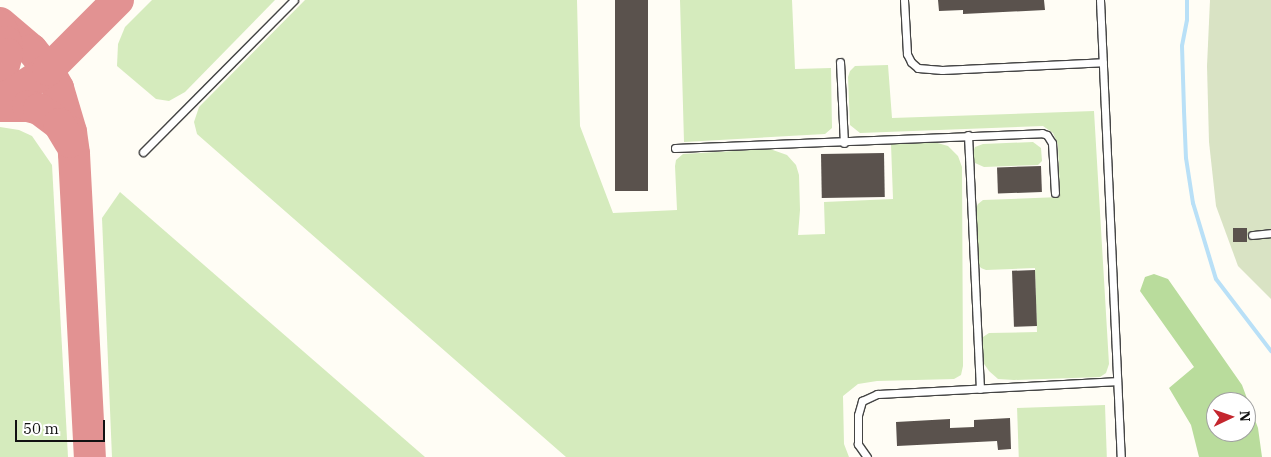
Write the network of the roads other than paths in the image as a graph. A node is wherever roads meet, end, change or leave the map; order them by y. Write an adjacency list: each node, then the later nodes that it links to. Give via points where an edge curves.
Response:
1 (294, 0): 9 (lane)
2 (904, 0): 5 (lane, via 907,54 918,68 936,70)
3 (1100, 0): 5 (lane)
4 (840, 62): 7 (lane)
5 (1103, 62): 13 (lane)
6 (968, 136): 7 (lane); 10 (lane, via 1036,132 1047,135 1052,143); 14 (lane)
7 (844, 142): 8 (lane)
8 (675, 148)
9 (143, 152)
10 (1055, 193)
11 (1271, 233): 12 (lane)
12 (1252, 235)
13 (1116, 381): 14 (lane); 16 (lane)
14 (980, 389): 15 (lane, via 877,394 862,401 858,415 858,444)
15 (867, 457)
16 (1121, 457)

